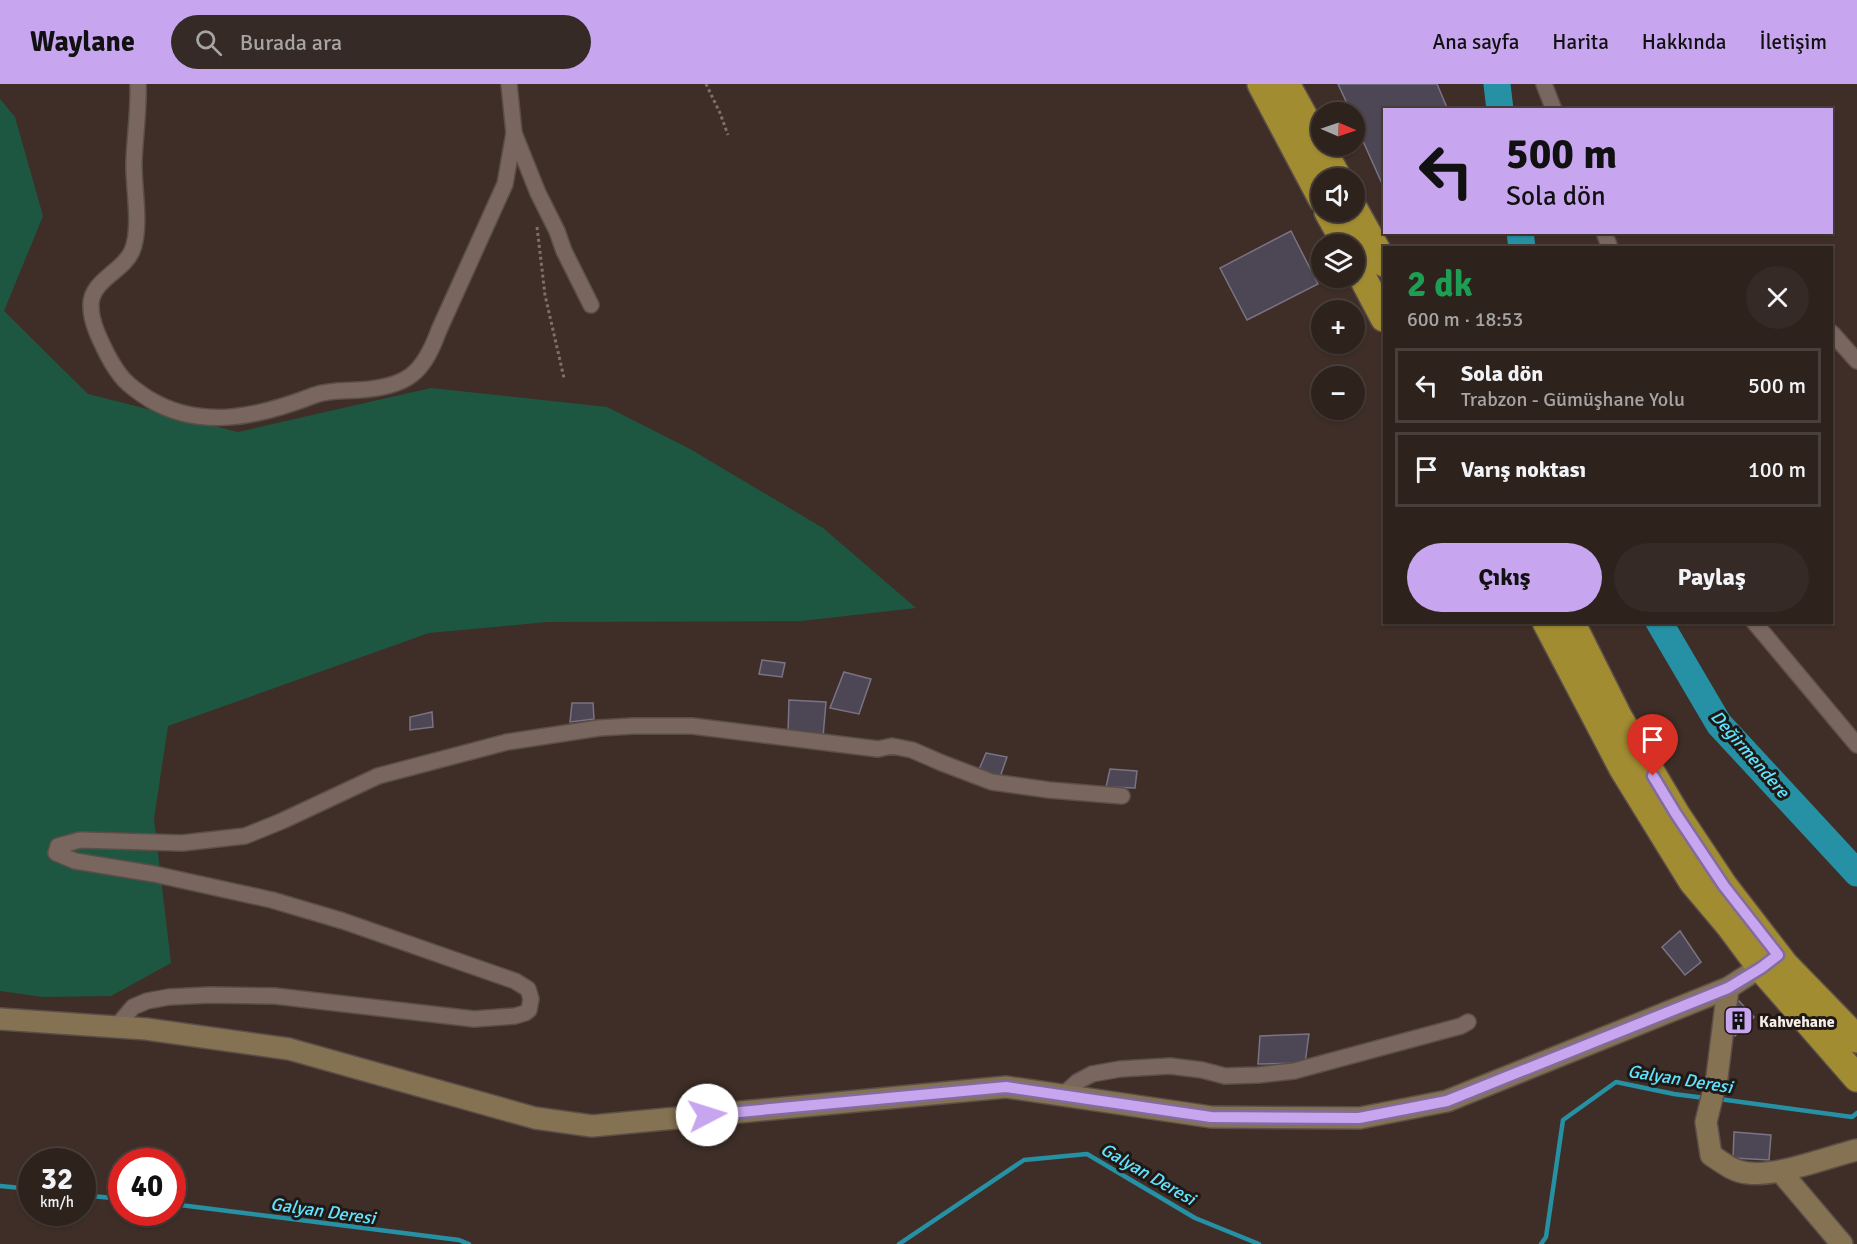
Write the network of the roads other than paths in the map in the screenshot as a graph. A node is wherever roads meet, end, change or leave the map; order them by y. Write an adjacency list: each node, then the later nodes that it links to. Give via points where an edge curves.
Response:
1 (138, 84): 7 (street, via 134,159 136,241 128,259 97,286 90,306 103,345 124,381 159,405 198,417 260,414 320,393 402,382 419,369 431,352 505,184)
2 (509, 84): 7 (street)
3 (1260, 84): 9 (highway)
4 (1286, 84): 8 (highway)
5 (1544, 84): 6 (street)
6 (1553, 108)
7 (514, 133): 13 (street)
8 (1332, 168)
9 (1311, 179)
10 (1361, 222): 11 (highway)
11 (1383, 261)
12 (1365, 282): 14 (highway)
13 (591, 305)
14 (1383, 316)
15 (1833, 334): 16 (street)
16 (1857, 361)
17 (1547, 624): 22 (highway, via 1623,769 1692,881 1730,926)
18 (1572, 624): 22 (highway, via 1619,718)
19 (1756, 624): 20 (street)
20 (1857, 745)
21 (1122, 796): 26 (street, via 992,782 898,746 878,749 692,726 633,726 507,742 378,776 245,836 182,843 80,840 58,846 56,853 75,861 272,900 343,921 515,981 528,989 531,999 525,1013 474,1019 275,996 169,997 133,1007)
22 (1769, 962): 23 (street); 27 (highway); 28 (highway)
23 (1728, 988): 29 (street, via 1447,1101 1359,1118 1211,1117); 31 (street, via 1717,1077 1706,1122 1711,1155 1728,1167 1749,1173)
24 (0, 1019): 26 (street)
25 (1468, 1022): 29 (street, via 1294,1071 1225,1076 1170,1066 1120,1069 1092,1074)
26 (116, 1027): 29 (street, via 289,1049 535,1118 592,1126 1006,1087)
27 (1857, 1040)
28 (1850, 1071)
29 (1063, 1095)
30 (1857, 1150): 31 (street)
31 (1781, 1172): 32 (street)
32 (1842, 1244)

